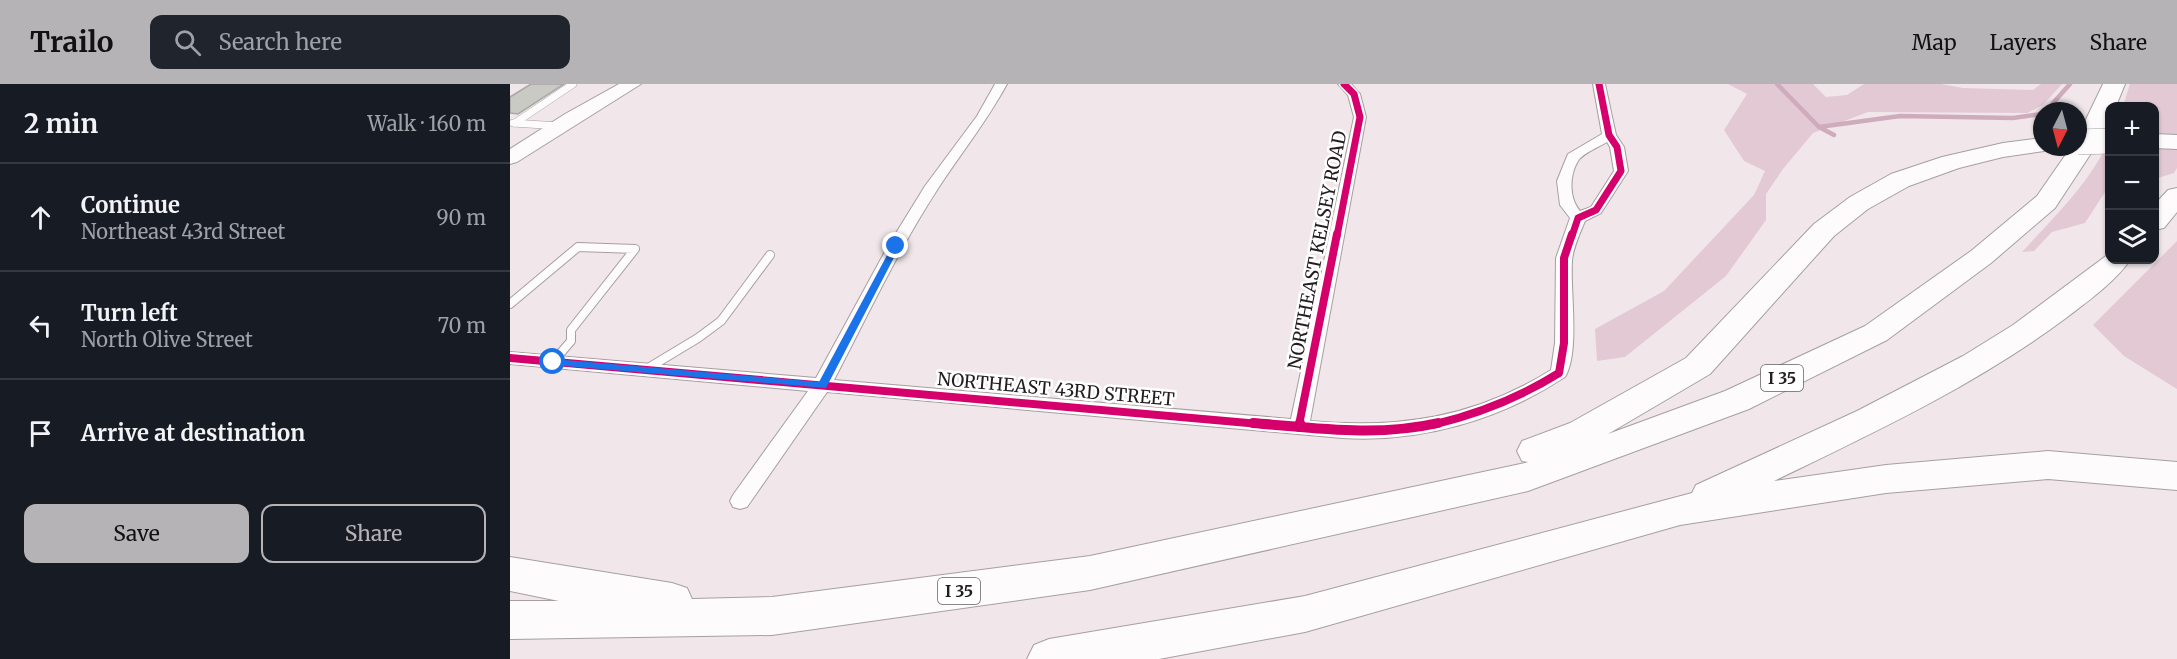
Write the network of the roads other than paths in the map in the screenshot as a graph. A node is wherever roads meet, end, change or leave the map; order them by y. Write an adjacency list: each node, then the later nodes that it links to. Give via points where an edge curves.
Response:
1 (573, 84): 7 (lane)
2 (632, 84): 8 (main road)
3 (1001, 84): 25 (street, via 896,246)
4 (1344, 84): 26 (street, NORTHEAST KELSEY ROAD, via 1354,94 1360,117)
5 (1599, 84): 9 (street)
6 (2114, 84): 29 (highway, I 35, via 2093,132 2046,202 1981,257 1875,333 1737,400 1528,477)
7 (512, 123): 8 (lane)
8 (559, 126): 15 (main road)
9 (1609, 135): 18 (street, via 1617,147 1621,171 1596,210); 18 (street, via 1573,157 1564,181 1567,205)
10 (2105, 141): 12 (highway, bridge)
11 (2159, 141): 13 (highway)
12 (2087, 142)
13 (2177, 142)
14 (2033, 146): 29 (highway, via 1951,162 1900,180 1860,203 1808,246 1698,366 1582,432)
15 (510, 158)
16 (2177, 196): 17 (highway)
17 (2159, 216)
18 (1578, 218): 26 (street, NORTHEAST 43RD STREET, via 1563,258 1564,343 1559,373 1493,407 1453,419 1386,431)
19 (770, 255): 24 (lane, via 721,321)
20 (2112, 264): 30 (highway, via 2082,292 1955,377)
21 (510, 304): 23 (lane, via 578,247 635,249 571,330 571,341)
22 (510, 358): 23 (street, NORTHEAST 43RD STREET)
23 (553, 362): 24 (street, NORTHEAST 43RD STREET)
24 (645, 370): 25 (street, NORTHEAST 43RD STREET)
25 (822, 386): 26 (street, NORTHEAST 43RD STREET); 28 (street)
26 (1299, 427)
27 (2177, 476): 30 (highway, via 2048,465 1886,479)
28 (740, 501)
29 (1400, 505): 32 (highway, I 35, via 1090,573)
30 (1680, 510): 34 (highway, via 1305,614)
31 (510, 573): 32 (highway)
32 (772, 616): 33 (highway, I 35)
33 (510, 620)
34 (1049, 659)

